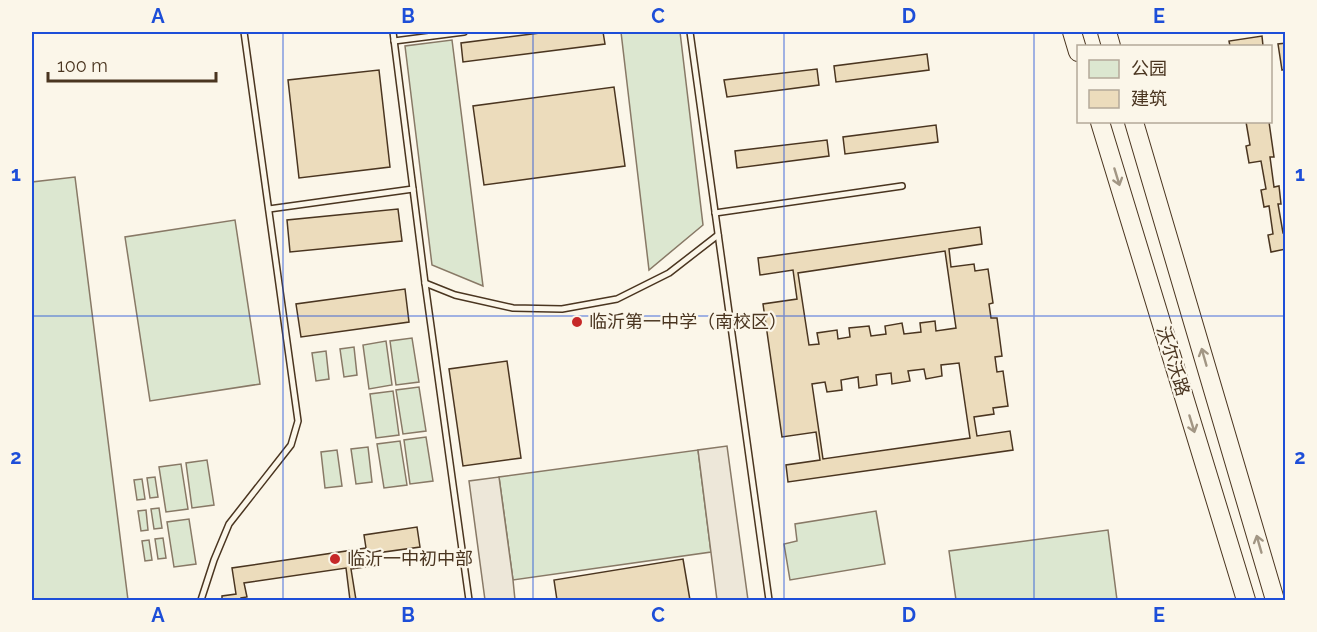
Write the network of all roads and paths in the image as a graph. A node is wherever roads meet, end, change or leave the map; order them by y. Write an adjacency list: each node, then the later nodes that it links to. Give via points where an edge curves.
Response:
1 (244, 32): 12 (lane)
2 (393, 32): 6 (lane)
3 (464, 32): 6 (lane)
4 (690, 32): 13 (lane)
5 (1072, 32): 7 (highway)
6 (394, 41): 11 (lane)
7 (1077, 49)
8 (1100, 123): 19 (highway, 沃尔沃路, one-way to 19)
9 (1134, 123): 20 (highway, 沃尔沃路, one-way to 9)
10 (902, 186): 13 (lane)
11 (413, 189): 12 (lane); 15 (lane)
12 (269, 209): 16 (lane, via 298,422 291,445 229,524)
13 (715, 213): 14 (lane)
14 (718, 235): 15 (lane, via 669,273 616,299 562,309 513,308 455,295); 18 (lane)
15 (425, 283): 17 (lane)
16 (201, 600)
17 (469, 600)
18 (769, 600)
19 (1246, 600)
20 (1275, 600)

